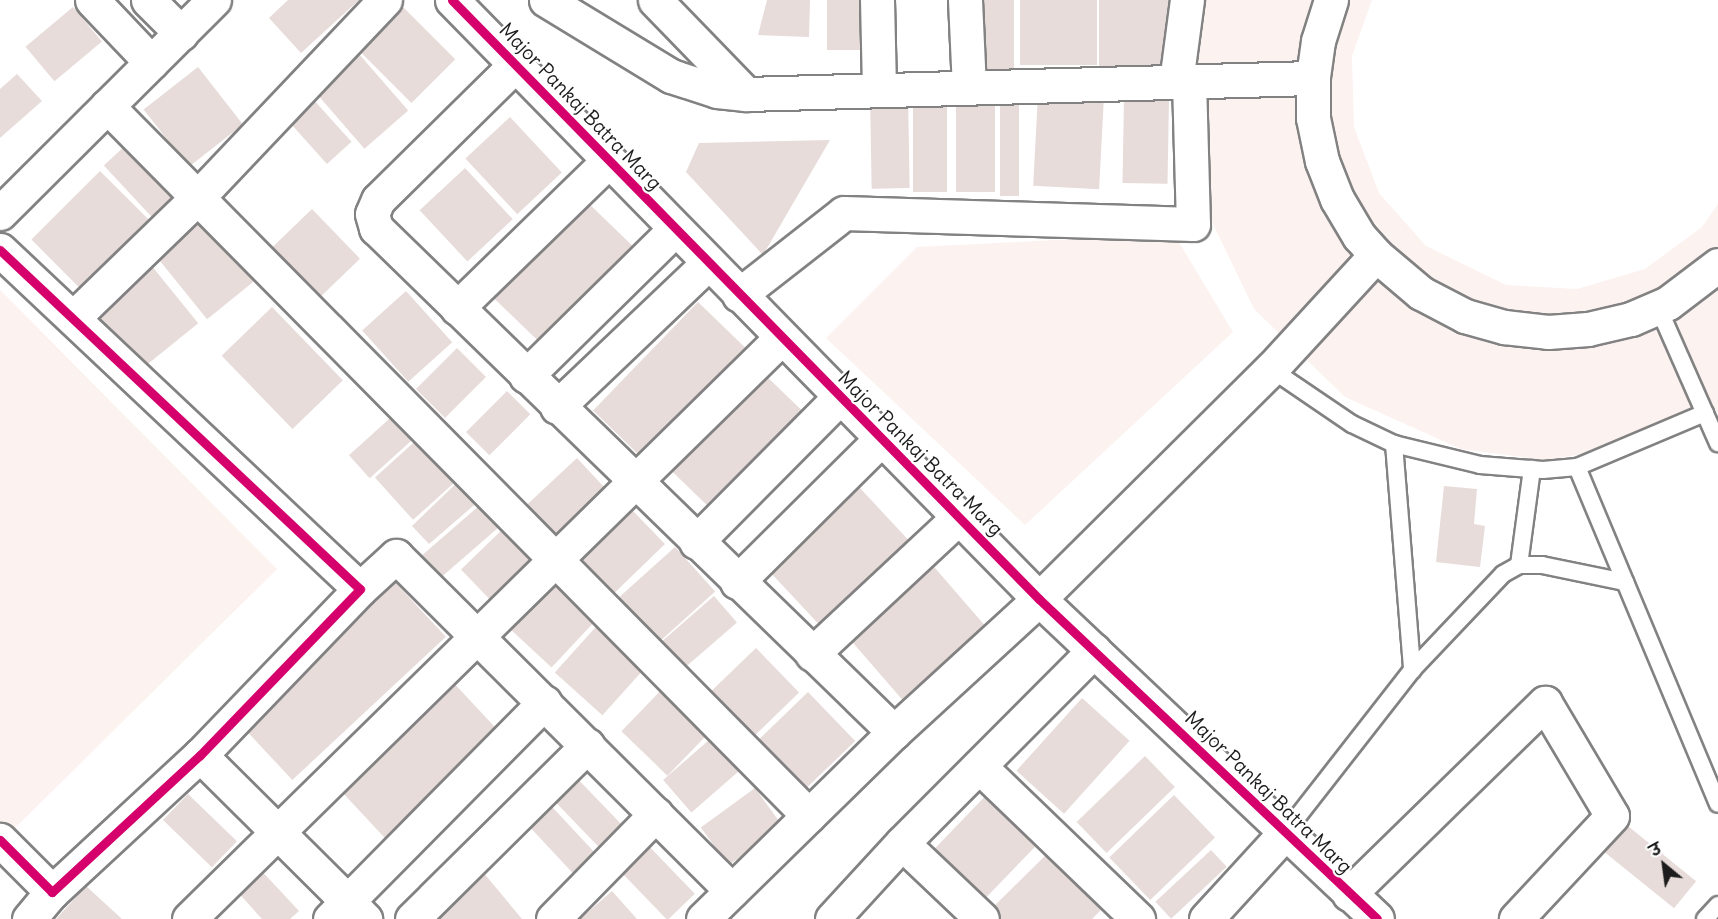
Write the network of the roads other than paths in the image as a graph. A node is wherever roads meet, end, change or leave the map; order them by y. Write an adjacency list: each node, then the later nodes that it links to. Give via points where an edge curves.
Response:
1 (92, 0): 13 (street)
2 (148, 0): 12 (street)
3 (214, 0): 12 (street)
4 (385, 0): 23 (street)
5 (452, 0): 14 (street, Major Pankaj Batra Marg)
6 (546, 0): 19 (street, via 671,76 717,91)
7 (655, 0): 19 (street)
8 (877, 0): 18 (street)
9 (965, 0): 17 (street)
10 (1186, 0): 16 (street)
11 (1331, 0): 15 (street, via 1318,41)
12 (181, 33): 13 (street)
13 (151, 62): 20 (street)
14 (515, 65): 21 (street, Major Pankaj Batra Marg); 31 (street, via 378,200 372,214 376,228)
15 (1313, 78): 16 (street); 26 (street, via 1313,118 1322,161 1337,199)
16 (1183, 82): 17 (street); 29 (street, via 1193,224 844,213)
17 (969, 88): 18 (street)
18 (879, 90): 19 (street)
19 (746, 94)
20 (107, 106): 22 (street); 23 (street)
21 (608, 161): 24 (street, Major Pankaj Batra Marg); 31 (street)
22 (6, 197)
23 (197, 198): 32 (street); 47 (street)
24 (675, 229): 27 (street, Major Pankaj Batra Marg); 35 (street)
25 (0, 250): 32 (street)
26 (1376, 255): 30 (street, via 1421,293 1465,316 1504,327 1548,332 1588,329 1631,319); 34 (street)
27 (708, 263): 29 (street, Major Pankaj Batra Marg); 37 (street)
28 (1718, 265): 30 (street)
29 (739, 295): 33 (street, Major Pankaj Batra Marg)
30 (1658, 307): 38 (lane)
31 (457, 308): 35 (street)
32 (73, 318): 51 (street)
33 (781, 338): 36 (street, Major Pankaj Batra Marg); 44 (street)
34 (1271, 369): 41 (lane, via 1352,424); 52 (street)
35 (526, 376): 37 (street)
36 (840, 397): 39 (street, Major Pankaj Batra Marg); 46 (street)
37 (557, 407): 44 (street)
38 (1705, 413): 40 (lane); 42 (lane)
39 (881, 439): 45 (street, Major Pankaj Batra Marg); 49 (street)
40 (1718, 443)
41 (1394, 444): 43 (lane, via 1480,465); 56 (lane)
42 (1577, 467): 43 (lane); 50 (lane)
43 (1532, 469): 48 (lane)
44 (634, 483): 46 (street); 47 (street)
45 (958, 517): 52 (street, Major Pankaj Batra Marg); 55 (street)
46 (696, 542): 49 (street)
47 (555, 562): 53 (street); 64 (street)
48 (1519, 565): 50 (lane, via 1542,565); 56 (lane, via 1486,588)
49 (737, 582): 55 (street)
50 (1625, 582): 62 (lane)
51 (360, 589): 53 (street, via 396,556); 60 (street)
52 (1039, 599): 54 (street, Major Pankaj Batra Marg); 58 (street)
53 (480, 635): 57 (street); 65 (street)
54 (1094, 650): 61 (street); 66 (street, Major Pankaj Batra Marg)
55 (812, 654): 58 (street)
56 (1412, 670): 66 (lane)
57 (545, 702): 59 (street); 73 (street)
58 (894, 732): 64 (street)
59 (588, 745): 63 (street); 76 (street)
60 (200, 755): 65 (street); 70 (street)
61 (979, 766): 68 (street); 81 (street)
62 (1718, 804)
63 (656, 814): 69 (street); 77 (street)
64 (809, 816): 69 (street)
65 (275, 833): 73 (street); 75 (street)
66 (1284, 834): 71 (street, Major Pankaj Batra Marg); 82 (street)
67 (0, 840): 70 (street)
68 (902, 843): 79 (street); 80 (street)
69 (732, 891): 78 (street)
70 (52, 892): 74 (street)
71 (1349, 894): 83 (street, Major Pankaj Batra Marg); 84 (street, via 1545,704 1612,816)
72 (1718, 905): 85 (lane)
73 (347, 913)
74 (29, 919)
75 (189, 919)
76 (412, 919)
77 (553, 919)
78 (704, 919)
79 (832, 919)
80 (982, 919)
81 (1138, 919)
82 (1206, 919)
83 (1377, 919)
84 (1516, 919)
85 (1705, 919)

